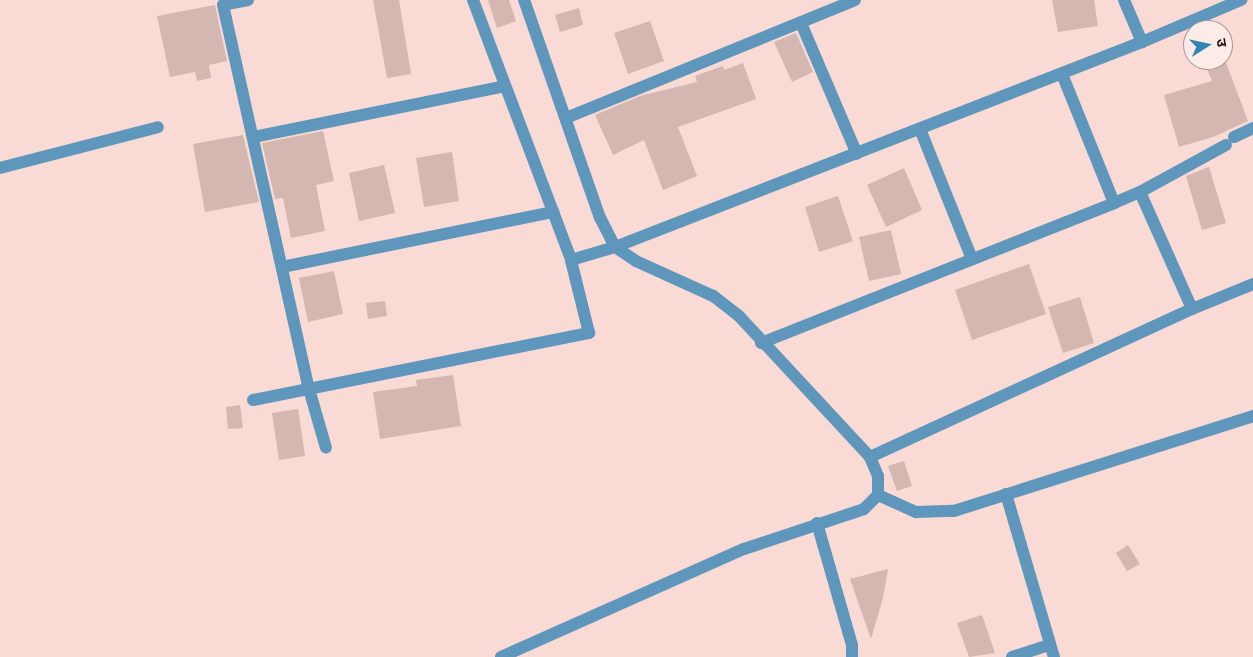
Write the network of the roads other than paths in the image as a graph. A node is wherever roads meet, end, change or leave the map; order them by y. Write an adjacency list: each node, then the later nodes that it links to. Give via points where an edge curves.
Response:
1 (248, 0): 15 (street, via 223,5)
2 (473, 0): 10 (street)
3 (524, 0): 11 (street)
4 (854, 0): 7 (street)
5 (1124, 0): 8 (street)
6 (1241, 0): 8 (street)
7 (801, 22): 11 (street); 16 (street)
8 (1142, 42): 9 (street)
9 (1062, 74): 14 (street); 19 (street)
10 (505, 86): 15 (street); 20 (street)
11 (566, 118): 21 (street, via 600,218)
12 (158, 127): 17 (street)
13 (1253, 128): 18 (street)
14 (920, 129): 16 (street); 22 (street)
15 (253, 137): 24 (street)
16 (856, 154): 21 (street)
17 (0, 168)
18 (1140, 192): 19 (street); 26 (street)
19 (1114, 203): 22 (street)
20 (552, 212): 23 (street); 24 (street)
21 (615, 248): 23 (street); 27 (street, via 636,261 714,296 739,316)
22 (972, 259): 27 (street)
23 (571, 260): 28 (street, via 589,333)
24 (282, 267): 28 (street)
25 (1253, 284): 26 (street)
26 (1192, 309): 32 (street)
27 (761, 343): 32 (street)
28 (309, 389): 29 (street); 31 (street)
29 (253, 400)
30 (1253, 416): 33 (street)
31 (326, 448)
32 (870, 457): 34 (street, via 878,476)
33 (1006, 494): 34 (street, via 954,511 935,513 916,512); 36 (street)
34 (878, 495): 35 (street, via 864,509)
35 (817, 523): 37 (street, via 651,588); 38 (street, via 852,645)
36 (1052, 651): 39 (street)
37 (501, 657)
38 (852, 657)
39 (1012, 657)

